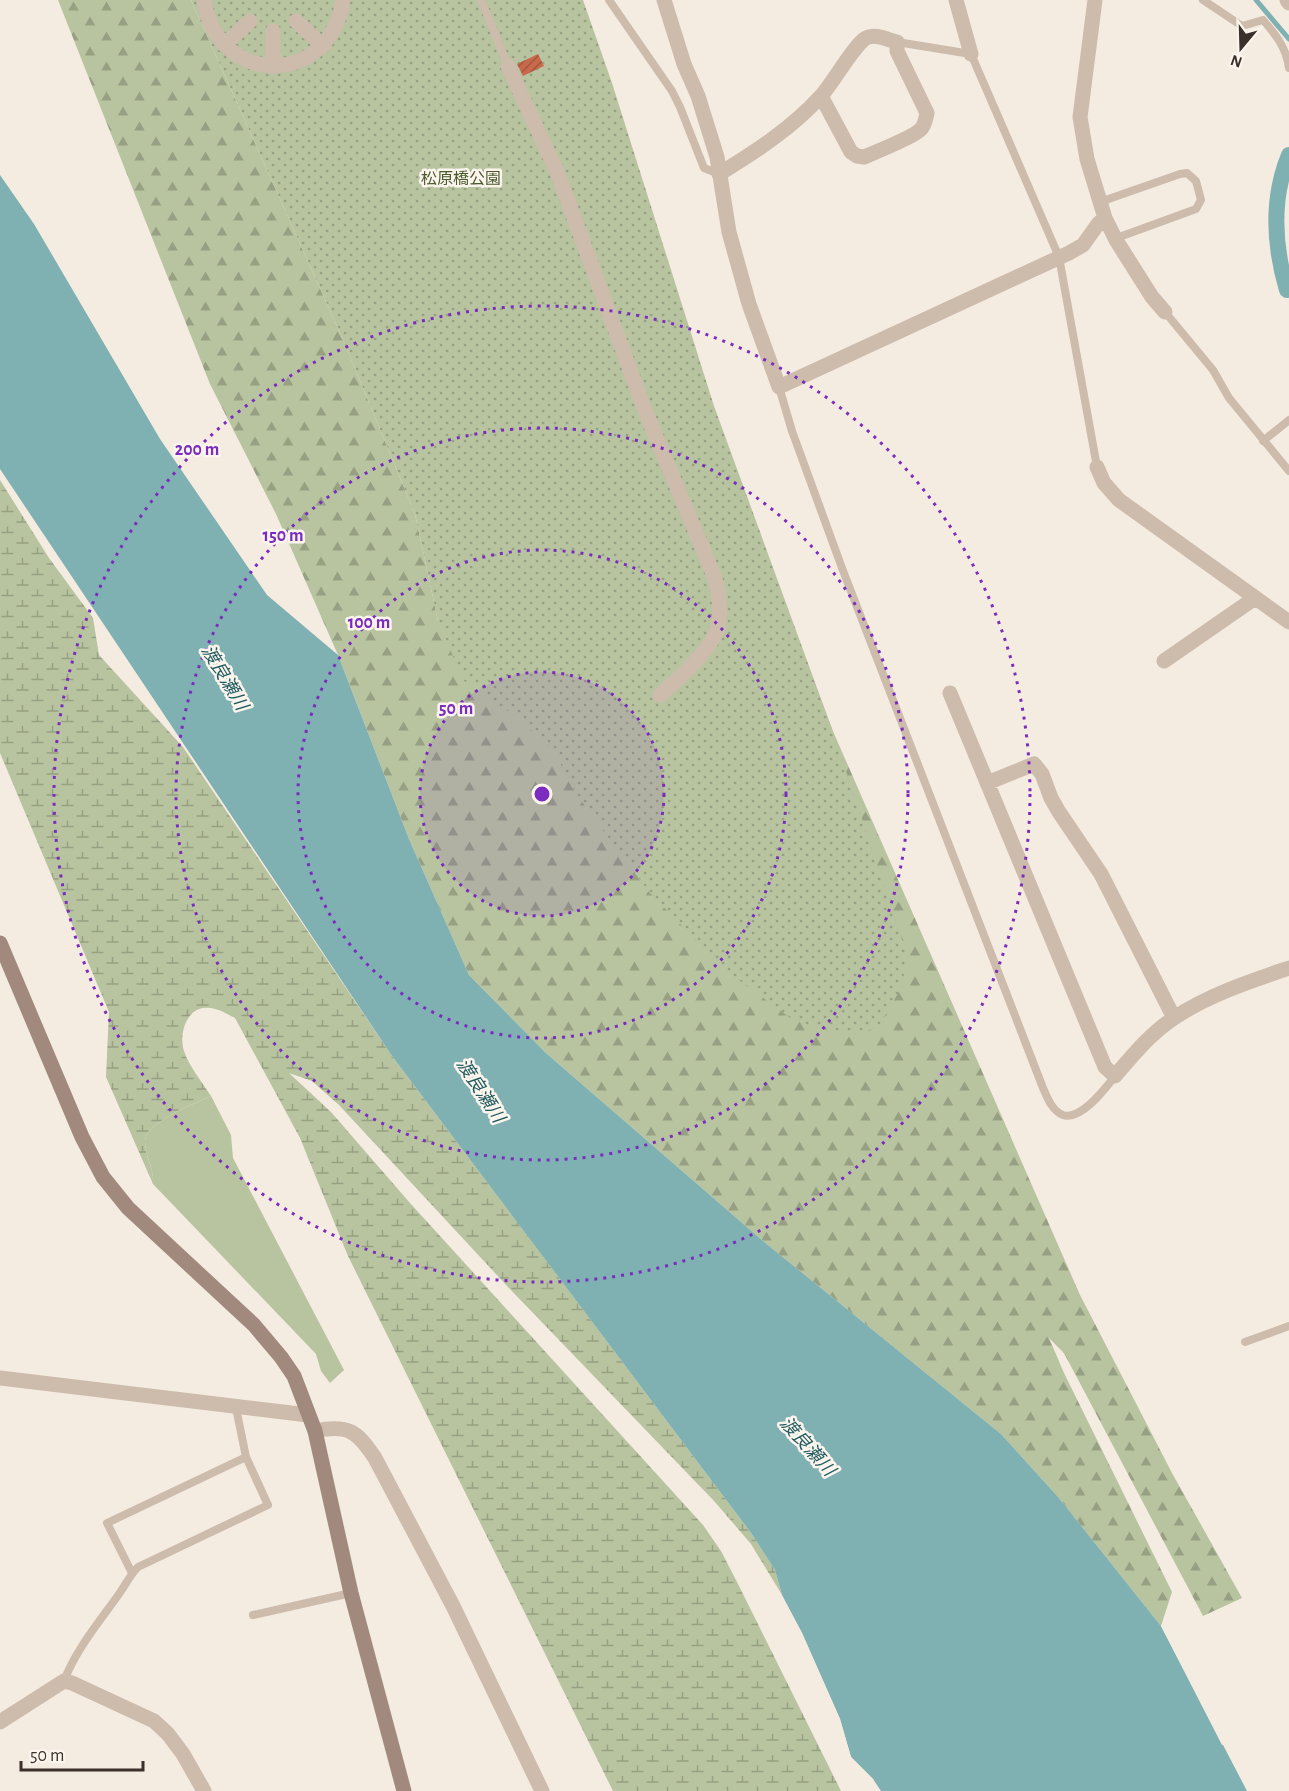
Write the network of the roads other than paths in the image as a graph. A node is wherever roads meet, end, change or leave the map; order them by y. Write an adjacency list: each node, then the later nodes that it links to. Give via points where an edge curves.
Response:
1 (204, 0): 13 (street, via 213,31)
2 (343, 0): 14 (street, via 334,29)
3 (482, 0): 17 (lane)
4 (609, 0): 20 (lane, via 672,90 704,168)
5 (664, 0): 20 (street, via 684,64 699,96)
6 (956, 0): 15 (street)
7 (1095, 0): 21 (street, via 1080,117)
8 (1203, 0): 16 (lane, via 1242,26 1263,20 1279,39)
9 (250, 21): 13 (street)
10 (296, 21): 14 (street)
11 (273, 31): 18 (street)
12 (897, 42): 15 (lane); 19 (street, via 867,37); 19 (street, via 897,51 927,112 921,130 864,157 857,156 851,152)
13 (224, 45): 18 (street, via 239,56)
14 (323, 46): 18 (street, via 308,57)
15 (971, 54): 24 (lane)
16 (1289, 65)
17 (508, 66): 35 (street, via 558,174 646,413 715,578 717,630 701,654)
18 (273, 67)
19 (821, 96): 20 (street, via 784,130)
20 (719, 174): 26 (street, via 729,232 749,303)
21 (1100, 202): 22 (street); 23 (lane, via 1180,174 1196,181 1201,200 1196,209)
22 (1106, 218): 23 (street); 24 (street, via 1083,244)
23 (1116, 240): 25 (street)
24 (1059, 257): 26 (street); 29 (lane)
25 (1165, 312): 28 (lane, via 1213,370 1229,398)
26 (779, 387): 40 (lane, via 848,585 1042,1088 1056,1111 1071,1115 1091,1104)
27 (1289, 420): 28 (lane)
28 (1263, 441): 30 (lane)
29 (1097, 467): 31 (street, via 1104,483 1119,500)
30 (1289, 471)
31 (1256, 598): 32 (street); 33 (street)
32 (1289, 622)
33 (1164, 661)
34 (950, 693): 36 (street)
35 (660, 695)
36 (987, 783): 39 (street, via 1034,764 1059,812 1101,873); 40 (street, via 1105,1067)
37 (0, 943): 45 (street, via 82,1137 103,1176 128,1208 254,1325 294,1376)
38 (1289, 968): 39 (street)
39 (1174, 1018): 40 (street, via 1145,1042)
40 (1115, 1076)
41 (1289, 1326): 42 (lane)
42 (1245, 1342)
43 (0, 1378): 44 (street)
44 (236, 1408): 45 (street); 47 (lane)
45 (308, 1415): 46 (street)
46 (315, 1431): 49 (street); 55 (street, via 351,1431 362,1438 375,1458 453,1606)
47 (246, 1458): 48 (lane, via 268,1505); 48 (lane, via 107,1523)
48 (132, 1573): 51 (lane)
49 (351, 1593): 50 (lane); 54 (street)
50 (253, 1615)
51 (64, 1680): 52 (street); 53 (street, via 154,1721 183,1754)
52 (0, 1722)
53 (204, 1791)
54 (404, 1791)
55 (542, 1791)

